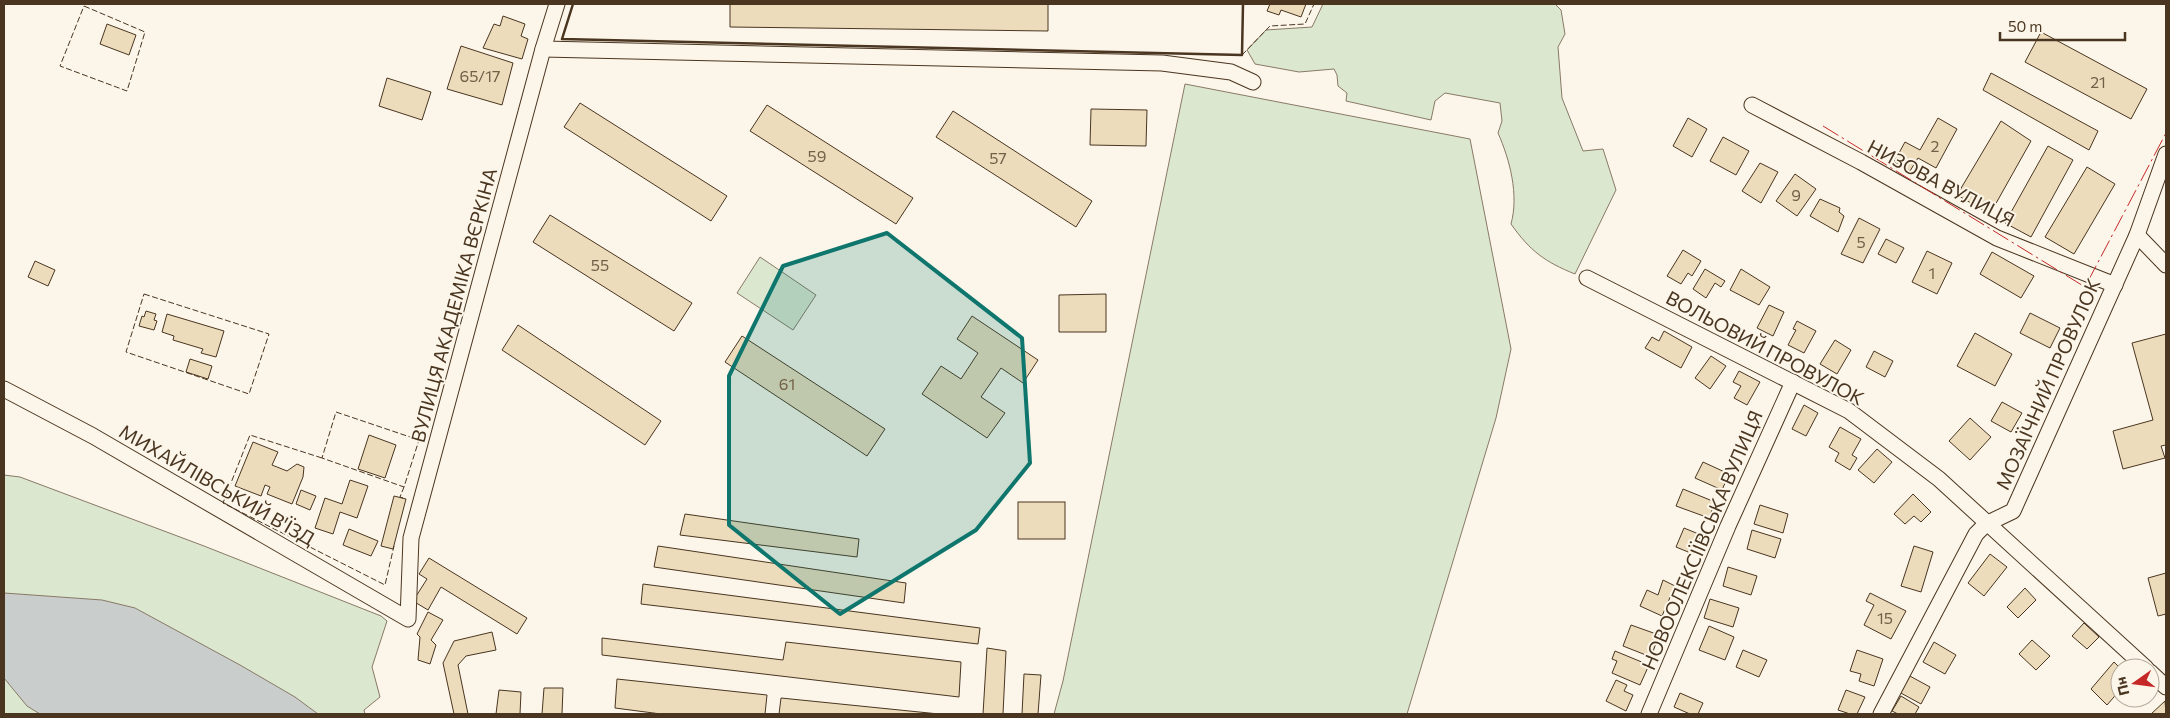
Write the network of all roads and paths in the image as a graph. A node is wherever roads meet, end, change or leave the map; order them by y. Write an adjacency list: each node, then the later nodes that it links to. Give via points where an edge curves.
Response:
1 (557, 4): 2 (street, ВУЛИЦЯ АКАДЕМІКА ВЄРКІНА)
2 (543, 49): 3 (street, via 1162,63 1231,72); 13 (street, ВУЛИЦЯ АКАДЕМІКА ВЄРКІНА, via 411,538)
3 (1253, 82)
4 (1752, 105): 9 (street, НИЗОВА ВУЛИЦЯ, via 1997,238)
5 (2166, 154): 6 (street, МОЗАЇЧНИЙ ПРОВУЛОК)
6 (2136, 235): 7 (street); 9 (street, МОЗАЇЧНИЙ ПРОВУЛОК)
7 (2166, 265)
8 (1587, 278): 10 (street, ВОЛЬОВИЙ ПРОВУЛОК)
9 (2115, 285): 12 (street, МОЗАЇЧНИЙ ПРОВУЛОК, via 2013,511)
10 (1793, 382): 12 (street, ВОЛЬОВИЙ ПРОВУЛОК, via 1849,412 1939,479); 15 (street, НОВООЛЕКСІЇВСЬКА ВУЛИЦЯ)
11 (4, 389): 13 (street, МИХАЙЛІВСЬКИЙ В'ЇЗД, via 93,436)
12 (1986, 524): 14 (street, ВОЛЬОВИЙ ПРОВУЛОК); 16 (street, МОЗАЇЧНИЙ ПРОВУЛОК, via 1976,534)
13 (408, 619)
14 (2135, 658)
15 (1649, 714)
16 (1881, 714)

